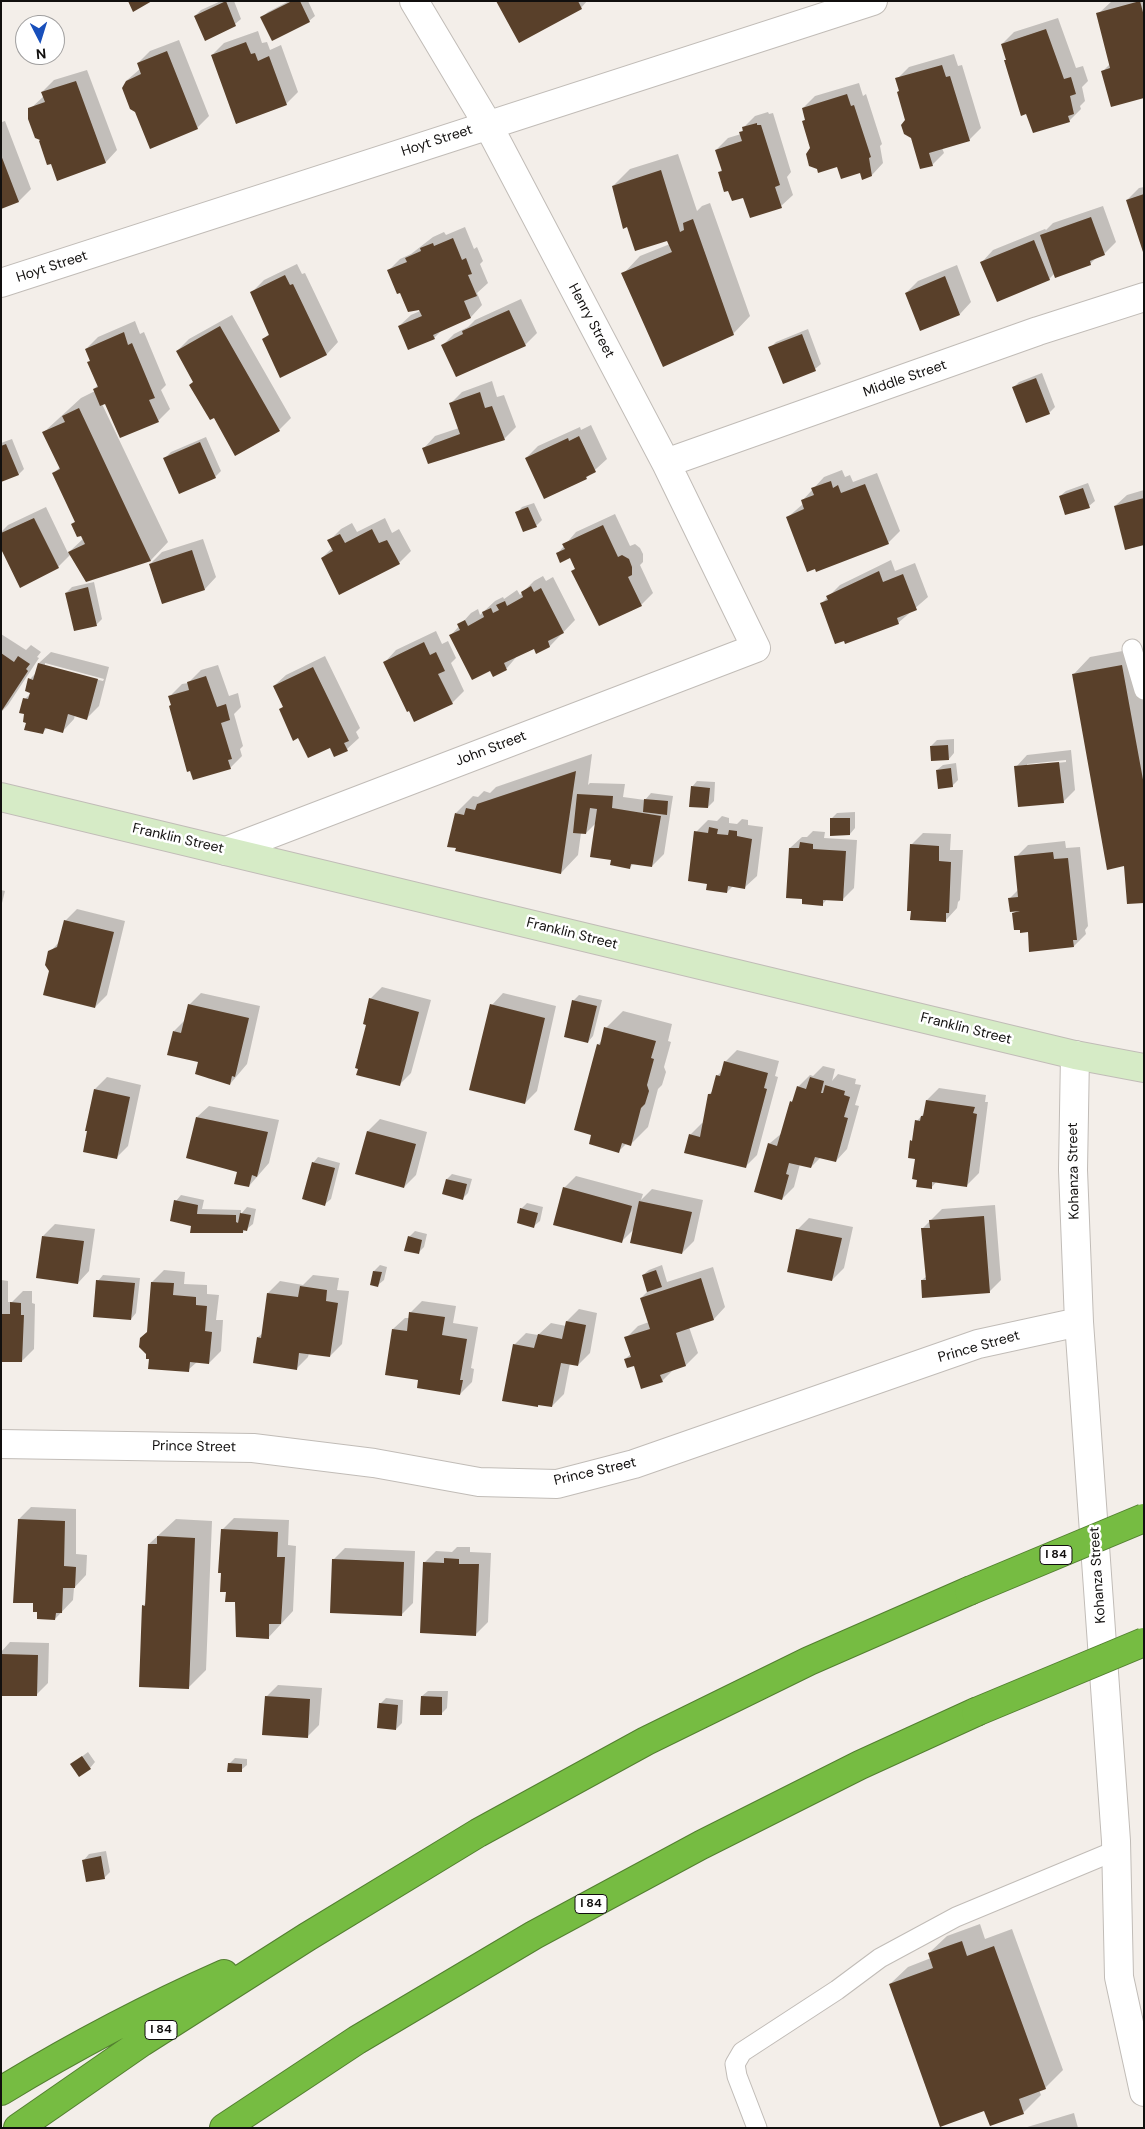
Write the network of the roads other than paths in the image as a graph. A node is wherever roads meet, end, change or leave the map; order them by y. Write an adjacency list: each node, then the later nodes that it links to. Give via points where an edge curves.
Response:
1 (414, 1): 3 (street, Henry Street)
2 (873, 1): 3 (street, Hoyt Street)
3 (488, 125): 4 (street, Hoyt Street); 6 (street, Henry Street)
4 (1, 283)
5 (1144, 296): 6 (street, Middle Street)
6 (666, 463): 7 (street, Henry Street)
7 (756, 648): 11 (street, John Street)
8 (1132, 649): 9 (lane)
9 (1144, 690)
10 (1, 797): 11 (main road, Franklin Street)
11 (226, 851): 12 (main road, Franklin Street)
12 (1075, 1055): 13 (main road, Franklin Street); 14 (street, Kohanza Street, via 1073,1170)
13 (1144, 1068)
14 (1079, 1322): 15 (street, Prince Street, via 978,1344 634,1464 557,1484 479,1482 374,1463 253,1448); 18 (street, Kohanza Street)
15 (1, 1444)
16 (1144, 1518): 19 (highway, I 84, bridge, via 809,1661 646,1741 478,1833)
17 (1144, 1642): 23 (highway, I 84, bridge, via 976,1712 860,1765 701,1845 534,1935 357,2040)
18 (1117, 1850): 21 (street, Kohanza Street, via 1119,1977); 24 (lane, via 948,1921 880,1958 742,2052 734,2064)
19 (307, 1937): 20 (highway, via 159,2003 67,2051); 22 (highway, I 84, via 142,2042)
20 (1, 2091)
21 (1144, 2092)
22 (18, 2128)
23 (224, 2128)
24 (757, 2128)

